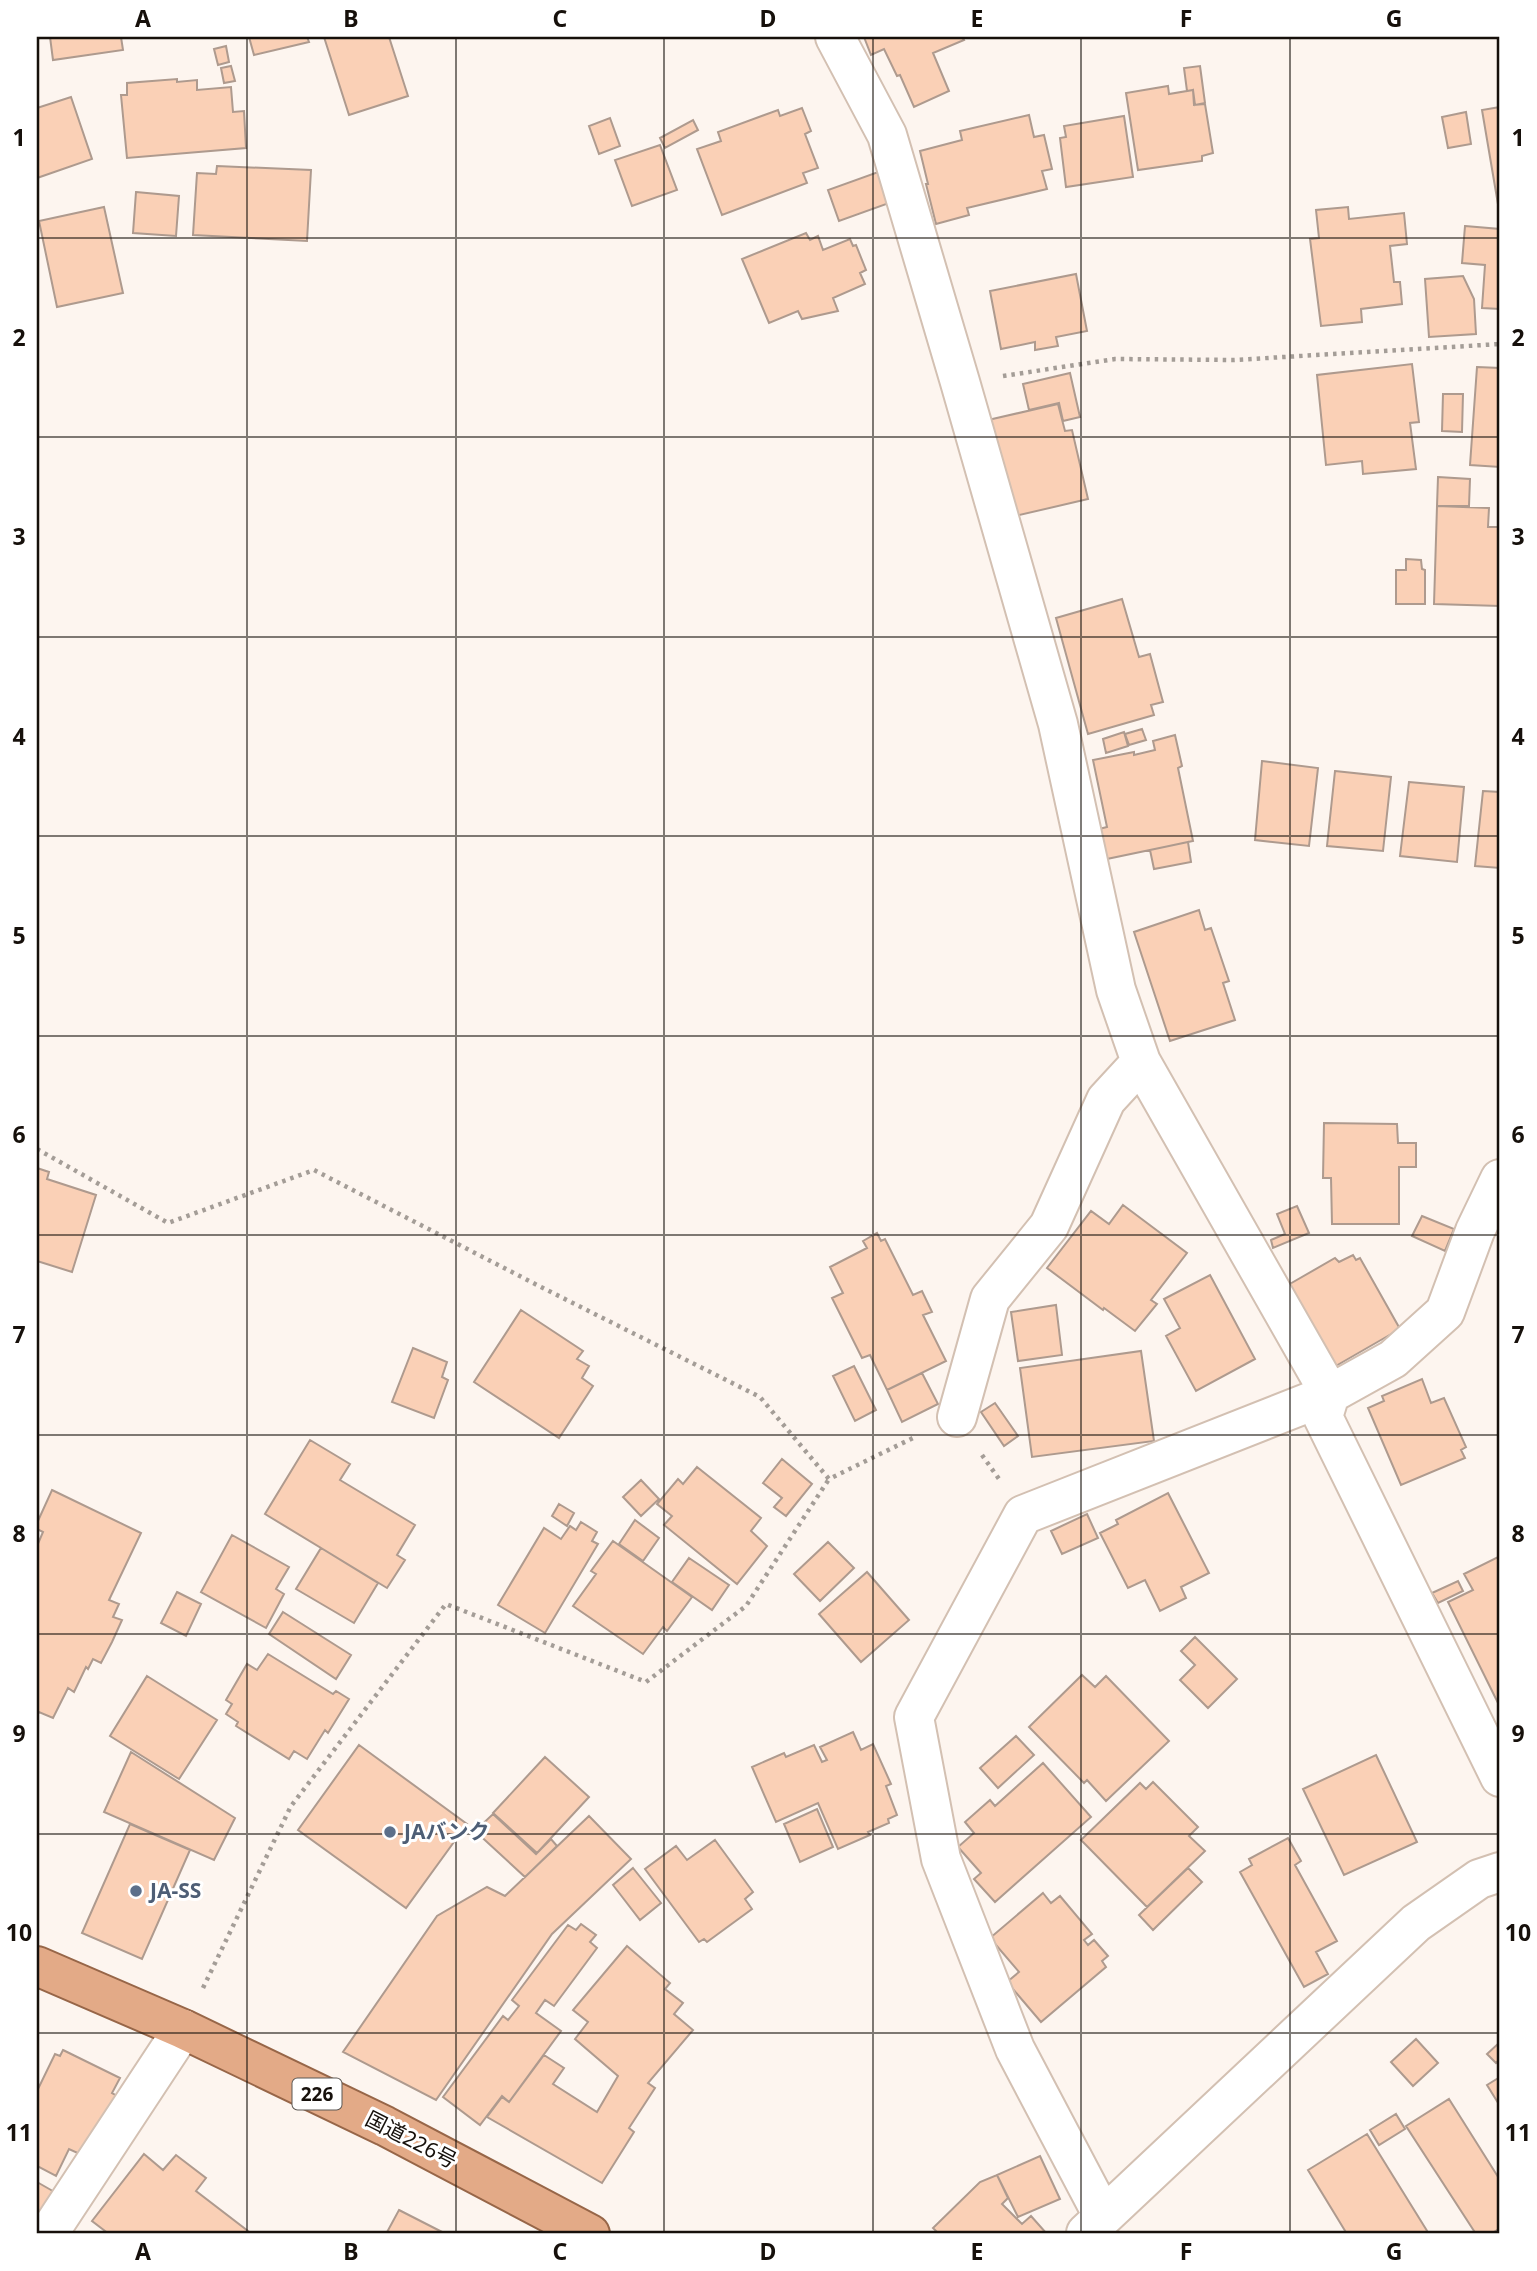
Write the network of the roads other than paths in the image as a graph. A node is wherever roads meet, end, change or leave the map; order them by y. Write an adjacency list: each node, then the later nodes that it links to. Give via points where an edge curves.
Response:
1 (835, 37): 2 (street, via 887,135 1058,724 1116,990)
2 (1141, 1062): 4 (street); 5 (street, via 1106,1100 1049,1226 990,1299)
3 (1500, 1179): 4 (street, via 1445,1312 1393,1359)
4 (1330, 1394): 6 (street, via 1323,1417); 10 (street, via 1023,1515 914,1717 941,1859 1015,2049)
5 (957, 1417)
6 (1500, 1777)
7 (1500, 1872): 10 (street, via 1479,1879 1416,1923)
8 (37, 1966): 9 (highway, 国道226号 / 226)
9 (183, 2029): 11 (street); 12 (highway, 国道226号 / 226, via 385,2126)
10 (1094, 2225)
11 (48, 2234)
12 (590, 2234)

